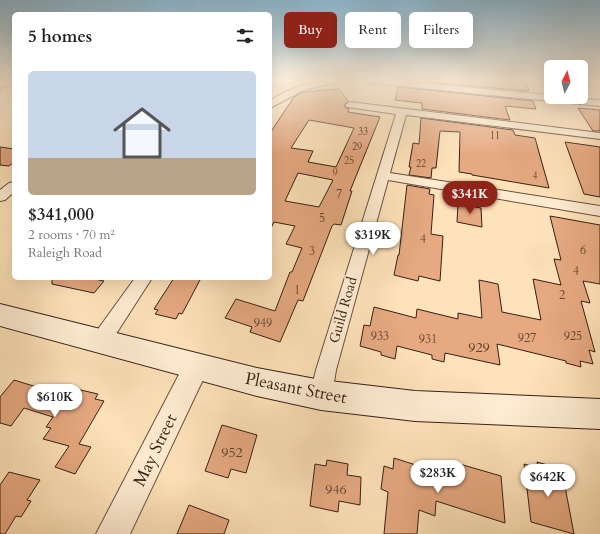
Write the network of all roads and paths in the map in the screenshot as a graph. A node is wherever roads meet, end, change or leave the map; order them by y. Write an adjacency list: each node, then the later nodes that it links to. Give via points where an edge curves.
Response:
1 (350, 105): 2 (street)
2 (402, 111): 3 (street); 4 (street, Guild Road)
3 (600, 136)
4 (382, 175): 7 (street); 12 (street, Guild Road, via 326,370)
5 (12, 188): 6 (street)
6 (0, 197)
7 (600, 211)
8 (143, 280): 10 (street)
9 (0, 315): 10 (main road, Pleasant Street)
10 (100, 342): 11 (main road, Pleasant Street)
11 (196, 367): 12 (main road, Pleasant Street); 14 (street, May Street)
12 (322, 395): 13 (main road, Pleasant Street, via 415,406)
13 (600, 414)
14 (114, 534)

